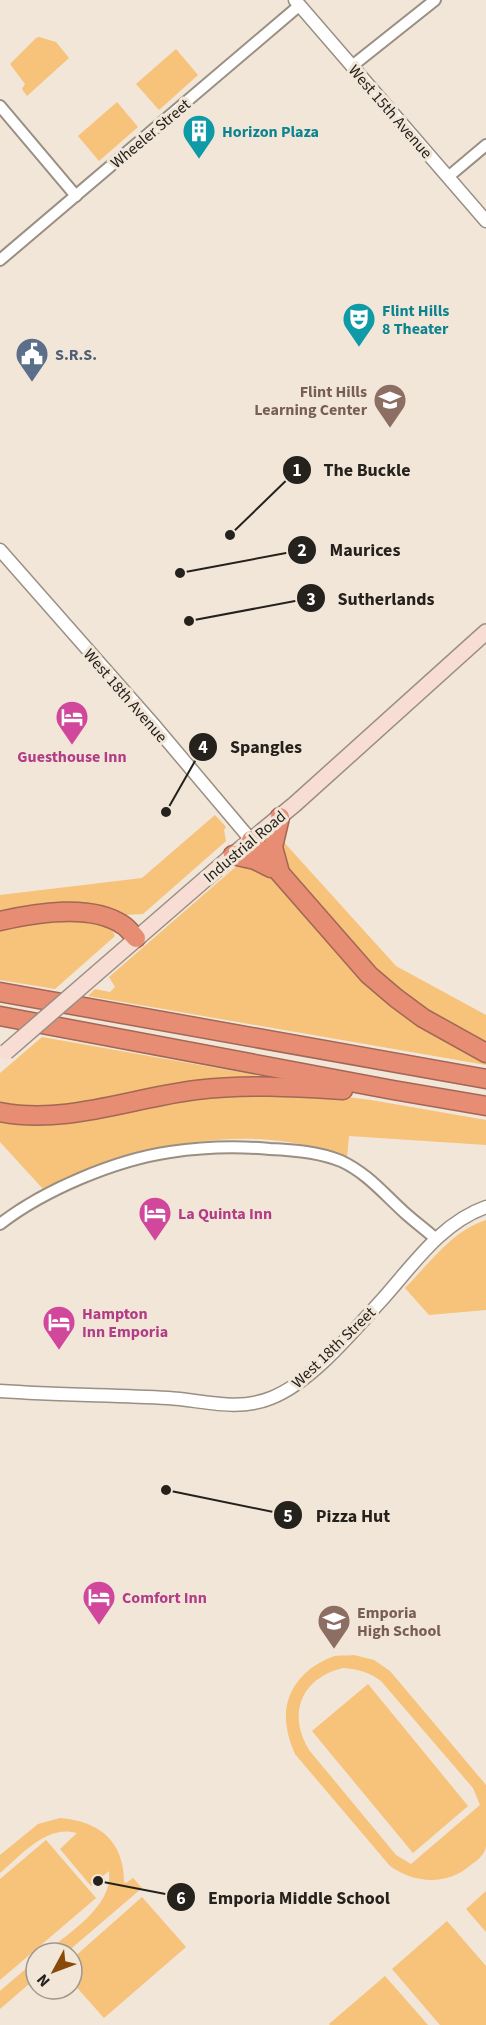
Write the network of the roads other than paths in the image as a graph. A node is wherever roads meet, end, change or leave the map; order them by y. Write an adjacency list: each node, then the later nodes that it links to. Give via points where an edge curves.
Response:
1 (435, 0): 3 (street)
2 (298, 3): 3 (street, West 15th Avenue); 7 (street, Wheeler Street)
3 (352, 66): 6 (street, West 15th Avenue)
4 (0, 106): 7 (street)
5 (486, 145): 6 (street)
6 (448, 177): 8 (street, West 15th Avenue)
7 (76, 196): 9 (street, Wheeler Street)
8 (486, 221)
9 (0, 260)
10 (0, 550): 13 (street, West 18th Avenue)
11 (486, 632): 12 (main road, Industrial Road)
12 (280, 817): 13 (main road, Industrial Road); 15 (highway, via 273,847)
13 (251, 840): 14 (main road, Industrial Road); 15 (highway)
14 (232, 855): 15 (highway, via 255,860); 17 (main road, Industrial Road)
15 (280, 873): 20 (highway, via 369,975 396,999)
16 (0, 921): 17 (highway, via 46,912 82,913 124,925)
17 (136, 938): 21 (main road, Industrial Road, bridge)
18 (0, 992): 22 (highway)
19 (0, 1016): 23 (highway)
20 (486, 1053)
21 (3, 1055)
22 (486, 1080)
23 (393, 1090): 24 (highway); 25 (highway, via 274,1086 197,1090 56,1115)
24 (486, 1106)
25 (0, 1112)
26 (486, 1207): 28 (street, West 18th Street, via 471,1212)
27 (0, 1224): 28 (street, via 38,1199 113,1166 169,1152 240,1147 302,1151 340,1161 364,1176)
28 (436, 1239): 29 (street, West 18th Street, via 302,1381 269,1400 222,1406 170,1398)
29 (0, 1391)

